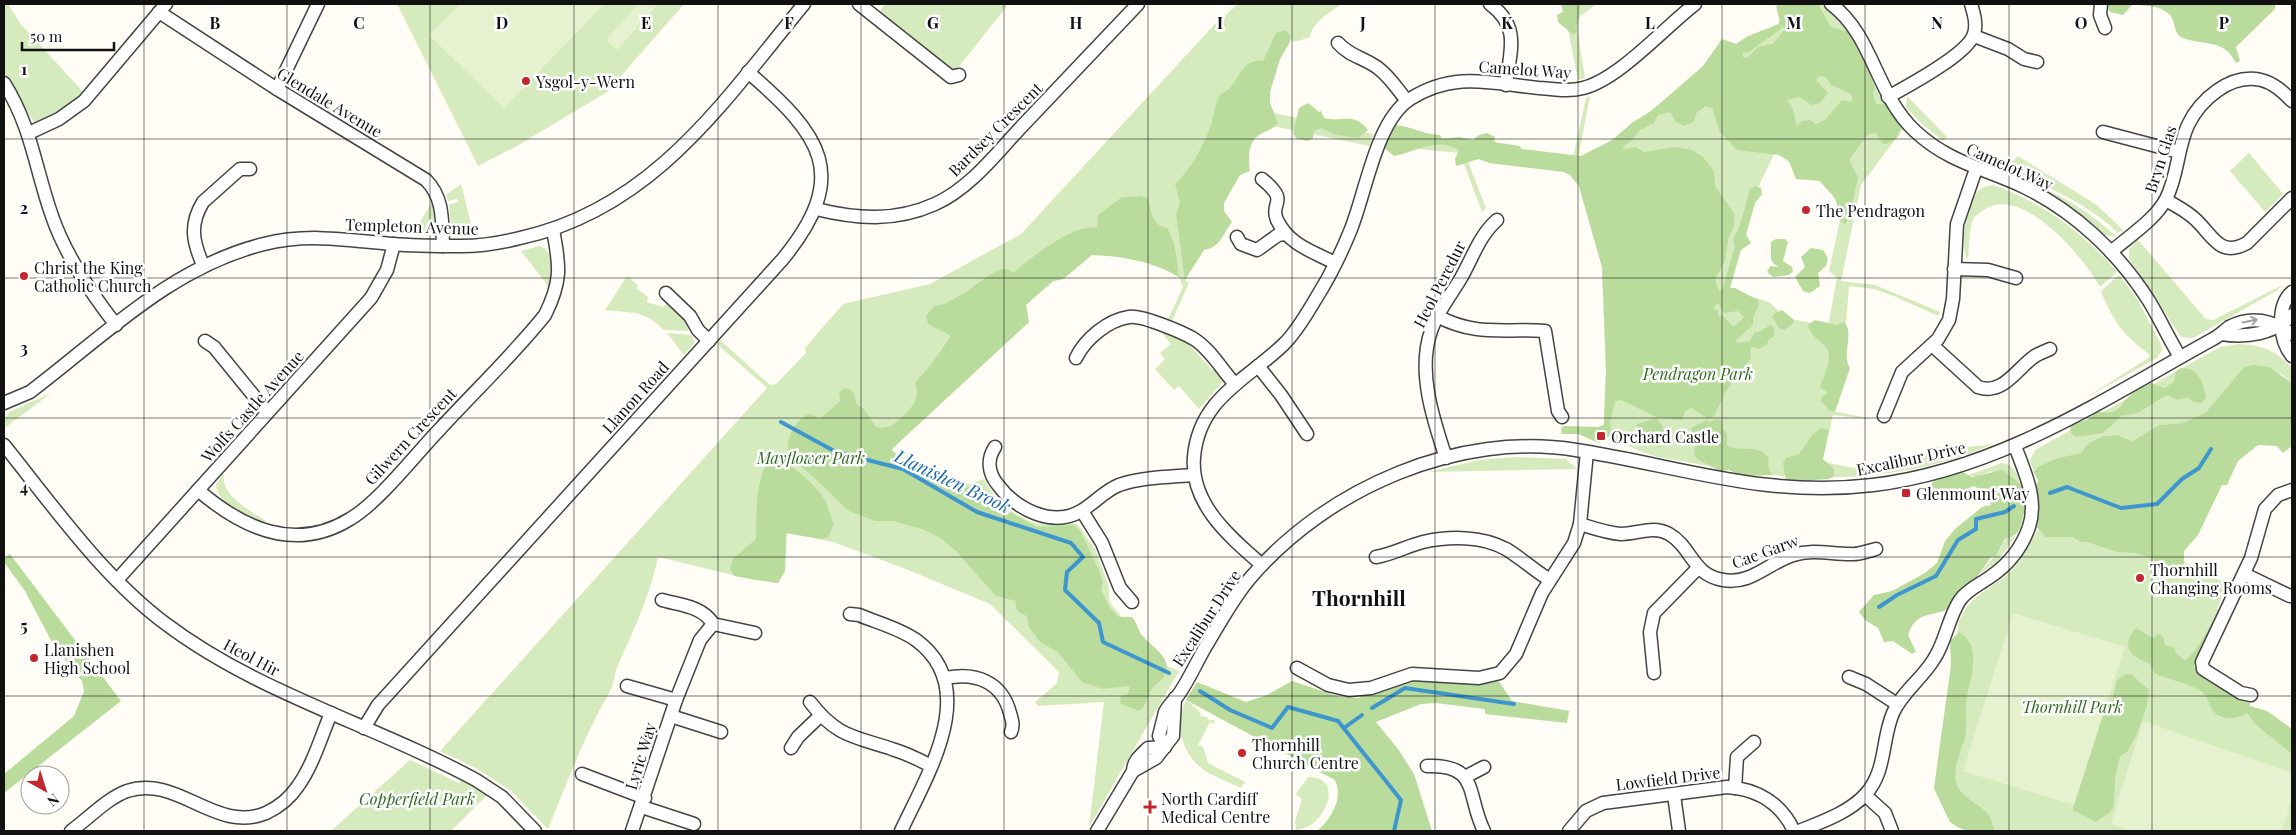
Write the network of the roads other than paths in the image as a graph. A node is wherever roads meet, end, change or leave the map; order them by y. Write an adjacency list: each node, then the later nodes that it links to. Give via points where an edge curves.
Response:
1 (318, 4): 19 (street)
2 (804, 4): 15 (street, Templeton Avenue)
3 (859, 4): 16 (street, via 951,77)
4 (1138, 4): 31 (street, Bardsey Crescent, via 986,165 948,197 922,209 884,218 850,217)
5 (1490, 4): 18 (street, via 1504,15 1511,31)
6 (1695, 4): 18 (street, Camelot Way, via 1617,69 1594,84 1568,91)
7 (1831, 4): 20 (street, Camelot Way, via 1856,29)
8 (1972, 4): 12 (street)
9 (2101, 4): 11 (street, via 2100,15)
10 (162, 8): 19 (street, Glendale Avenue); 24 (street, via 84,101 59,119)
11 (2105, 28)
12 (1974, 36): 14 (street); 20 (street, via 1957,54)
13 (1338, 43): 21 (street, via 1350,54 1376,67)
14 (2037, 62)
15 (748, 72): 31 (street, Llanon Road, via 792,113 815,144 822,169); 33 (street, Templeton Avenue, via 656,172 611,202)
16 (959, 75)
17 (4, 83): 24 (street)
18 (1506, 85): 21 (street, Camelot Way, via 1457,80 1425,90)
19 (276, 89): 37 (street, Glendale Avenue, via 426,180 440,203)
20 (1888, 98): 27 (street, Camelot Way, via 1907,123 1927,141)
21 (1407, 101): 39 (street, Camelot Way, via 1390,118)
22 (2292, 101): 25 (street, Bryn Glas, via 2276,86 2261,80 2245,79 2224,86 2195,113)
23 (2103, 132): 25 (street)
24 (29, 133): 47 (street, via 60,236)
25 (2179, 152): 30 (street, Bryn Glas)
26 (250, 169): 40 (street, via 240,169 199,209 193,237)
27 (1976, 169): 38 (street, Camelot Way, via 2054,203); 41 (street, via 1957,224)
28 (1262, 179): 34 (street, via 1278,196 1276,213)
29 (2292, 198): 30 (street, via 2238,248 2221,246 2195,219)
30 (2166, 200): 38 (street, Bryn Glas)
31 (816, 209): 51 (street, Llanon Road, via 792,248)
32 (1497, 220): 46 (street, Heol Peredur, via 1479,241)
33 (553, 230): 37 (street, Templeton Avenue, via 488,245); 70 (street, Gilwern Crescent, via 560,272 545,315 351,519 312,533 270,532 236,519)
34 (1284, 234): 35 (street, via 1257,250 1241,244); 39 (street, via 1300,247)
35 (1237, 237)
36 (394, 244): 37 (street, Templeton Avenue); 40 (street, Templeton Avenue, via 340,239 285,240); 60 (street, Wolfs Castle Avenue, via 387,270 371,298)
37 (443, 246)
38 (2111, 252): 55 (street, Camelot Way, via 2149,302)
39 (1336, 263): 57 (street, Camelot Way, via 1292,335)
40 (203, 265): 47 (street, Templeton Avenue, via 170,284)
41 (1954, 269): 42 (street, via 1988,270); 52 (street, via 1953,299 1948,320)
42 (2016, 278)
43 (2292, 292): 48 (street, via 2284,301)
44 (666, 293): 51 (street, via 690,316)
45 (2292, 315): 48 (street)
46 (1437, 316): 62 (street, via 1462,328 1475,330 1545,331 1558,411); 68 (street, Heol Peredur, via 1428,343 1425,368)
47 (116, 325): 59 (street, Templeton Avenue, via 30,392)
48 (2282, 326): 49 (street); 54 (street, via 2286,348); 55 (street, Excalibur Drive, via 2260,319 2239,323)
49 (2292, 334)
50 (205, 341): 60 (street, via 214,347)
51 (709, 341): 99 (street, Llanon Road, via 378,705)
52 (1932, 345): 53 (street, via 1984,389 2000,386 2036,356); 61 (street, via 1902,372)
53 (2050, 349)
54 (2292, 356)
55 (2180, 357): 65 (street, Excalibur Drive, via 2068,421)
56 (1076, 358): 58 (street, via 1097,333 1120,320 1136,316 1194,339)
57 (1258, 366): 58 (street, Camelot Way); 63 (street)
58 (1235, 384): 69 (street, Camelot Way, via 1210,409 1200,427)
59 (4, 403)
60 (267, 412): 70 (street, Wolfs Castle Avenue)
61 (1884, 416)
62 (1562, 417)
63 (1307, 434)
64 (4, 445): 79 (street, Heol Hir)
65 (2015, 446): 67 (street, Excalibur Drive, via 1958,467 1889,483 1804,488 1728,481); 95 (street, via 2033,504 2025,536 2006,564 1969,590 1961,600 1933,660)
66 (995, 447): 72 (street, via 989,458 991,471 998,486 1016,503 1030,512 1046,516 1066,516)
67 (1587, 452): 68 (street, Excalibur Drive, via 1520,448 1482,450); 73 (street)
68 (1446, 458): 76 (street, Excalibur Drive, via 1406,470 1344,499 1302,529)
69 (1194, 474): 72 (street, via 1129,482 1109,490); 76 (street, via 1200,495 1212,515)
70 (198, 490): 79 (street, Wolfs Castle Avenue)
71 (2292, 490): 78 (street, via 2278,495 2265,509 2256,546)
72 (1082, 511): 83 (street, via 1102,543 1120,588)
73 (1580, 524): 77 (street, Cae Garw, via 1620,534 1661,531 1681,544); 80 (street, via 1569,553)
74 (1876, 549): 77 (street, Cae Garw, via 1852,555 1821,551 1800,553 1742,580 1722,580)
75 (1376, 558): 80 (street, via 1423,542 1449,538 1478,540 1506,549)
76 (1262, 565): 118 (street, Excalibur Drive, via 1242,588 1175,698 1173,736 1165,747 1148,748 1133,765 1133,771)
77 (1698, 568): 88 (street, via 1654,612 1650,632)
78 (2244, 574): 81 (street); 92 (street, via 2201,666 2241,693)
79 (117, 580): 96 (street, Heol Hir, via 164,623 193,643 259,680)
80 (1550, 580): 87 (street, via 1530,617 1516,654 1506,668 1493,676 1412,674 1371,688 1349,690 1328,685)
81 (2290, 596)
82 (662, 600): 85 (street, via 699,610)
83 (1132, 602)
84 (850, 614): 90 (street, via 914,638 930,653)
85 (713, 624): 86 (street); 93 (street, Lyric Way, via 700,640)
86 (755, 633)
87 (1297, 668)
88 (1654, 672)
89 (1849, 677): 95 (street)
90 (946, 678): 101 (street, via 969,676 993,685 1008,708 1013,726); 104 (street, via 946,715)
91 (627, 686): 93 (street)
92 (2251, 695)
93 (676, 700): 97 (street, Lyric Way)
94 (810, 702): 98 (street)
95 (1897, 704): 111 (street, via 1888,727 1879,773)
96 (331, 713): 99 (street, Heol Hir); 114 (street, via 303,779 292,795 274,809 254,817 233,818 170,791 145,788 119,795)
97 (670, 716): 100 (street, Lyric Way); 112 (street, Lyric Way)
98 (820, 716): 103 (street); 104 (street, via 842,733 893,749)
99 (364, 728): 115 (street, Heol Hir, via 452,767 486,786 509,803)
100 (721, 732)
101 (1011, 732)
102 (1754, 742): 109 (street, via 1737,757)
103 (791, 748)
104 (931, 766): 117 (street)
105 (1427, 766): 108 (street, via 1448,766)
106 (1484, 766): 108 (street)
107 (582, 774): 112 (street)
108 (1466, 777): 119 (street)
109 (1735, 788): 110 (street, Lowfield Drive, via 1709,788); 122 (street, Lowfield Drive, via 1756,792 1770,801)
110 (1674, 795): 120 (street, Lowfield Drive, via 1603,803 1586,811); 121 (street)
111 (1865, 795): 123 (street, via 1843,812); 124 (street, via 1885,813)
112 (643, 802): 113 (street, Lyric Way); 116 (street, Lyric Way)
113 (694, 824)
114 (71, 831)
115 (536, 831)
116 (632, 831)
117 (901, 831)
118 (1097, 831)
119 (1484, 831)
120 (1569, 831)
121 (1680, 831)
122 (1794, 831)
123 (1799, 831)
124 (1892, 831)

